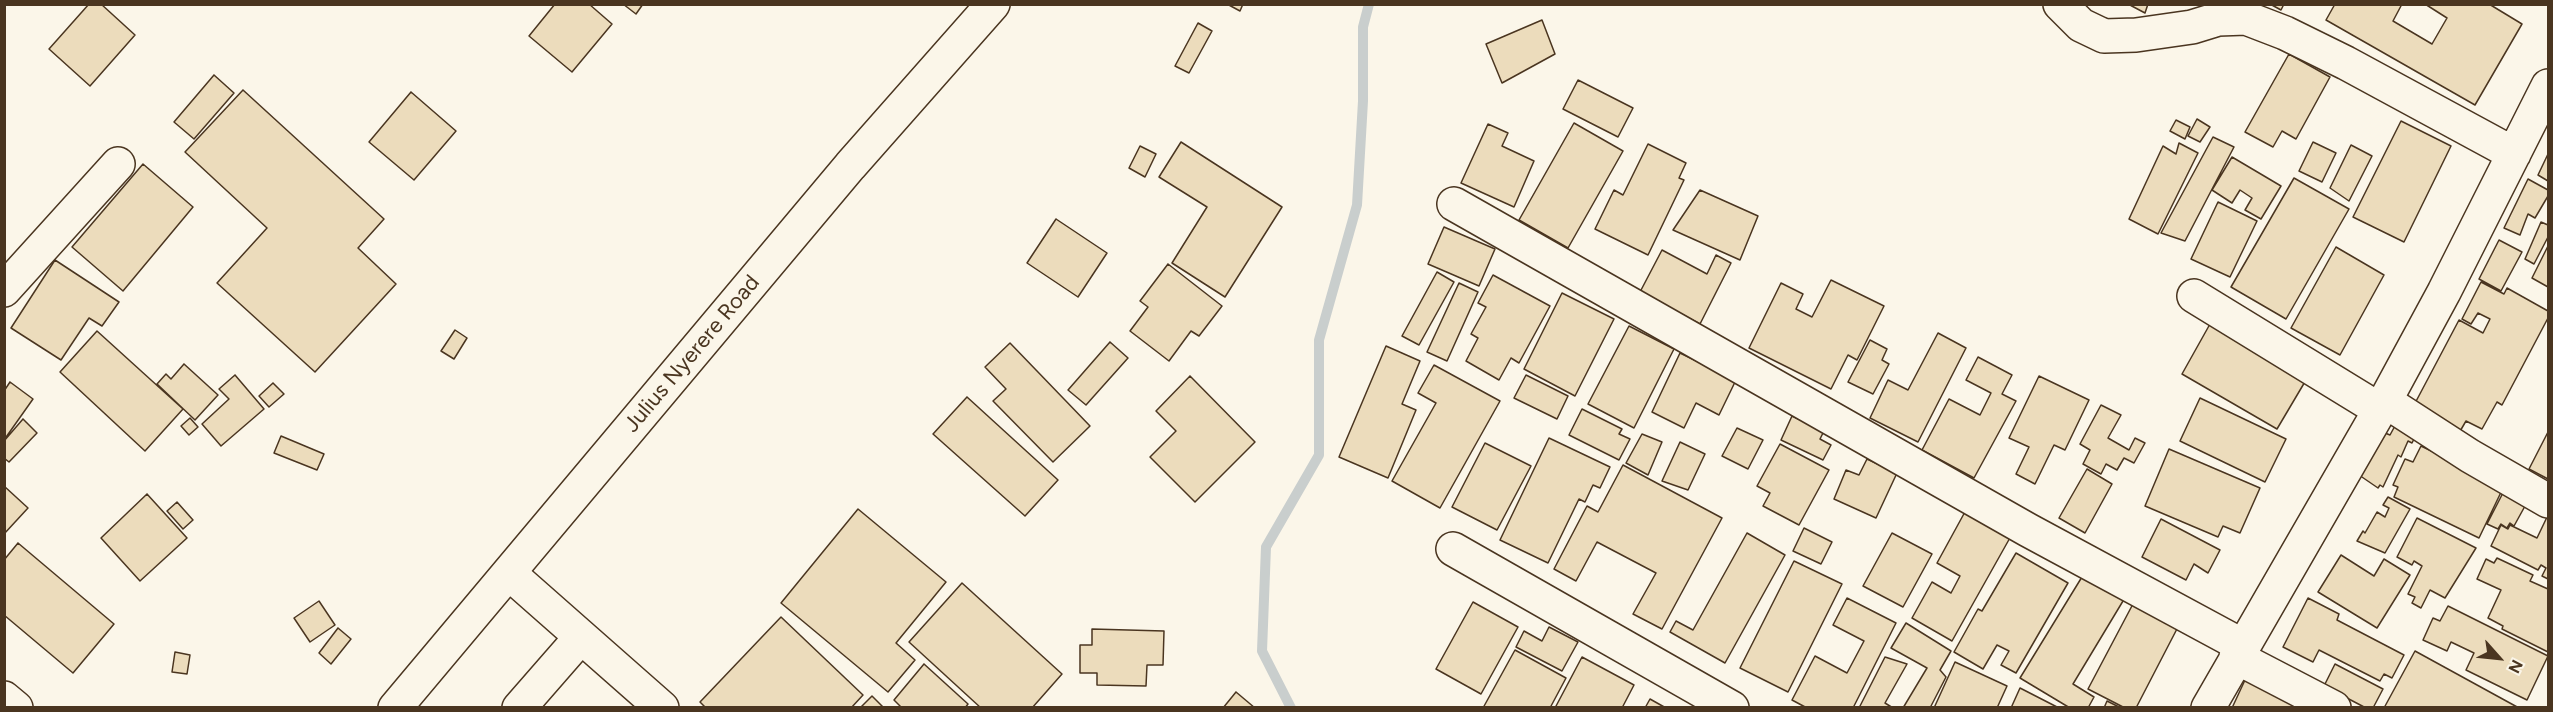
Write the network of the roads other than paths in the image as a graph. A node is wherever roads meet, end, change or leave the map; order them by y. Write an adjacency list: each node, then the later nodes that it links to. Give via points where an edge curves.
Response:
1 (993, 4): 12 (main road, Julius Nyerere Road, via 850,166)
2 (2060, 4): 4 (main road, via 2081,25 2104,36 2136,35 2193,27 2218,19 2246,18 2346,63)
3 (2548, 86): 4 (main road)
4 (2514, 154): 9 (main road)
5 (118, 164): 7 (main road)
6 (1454, 204): 14 (main road)
7 (4, 290)
8 (2194, 296): 9 (main road)
9 (2383, 406): 10 (main road); 14 (main road)
10 (2548, 501)
11 (1454, 549): 20 (main road)
12 (510, 574): 13 (main road); 17 (main road, Julius Nyerere Road)
13 (581, 637): 18 (main road); 19 (main road)
14 (2239, 651): 21 (main road); 22 (main road)
15 (4, 698): 16 (main road)
16 (16, 708)
17 (395, 708)
18 (519, 708)
19 (662, 708)
20 (1732, 708)
21 (2208, 708)
22 (2334, 708)

